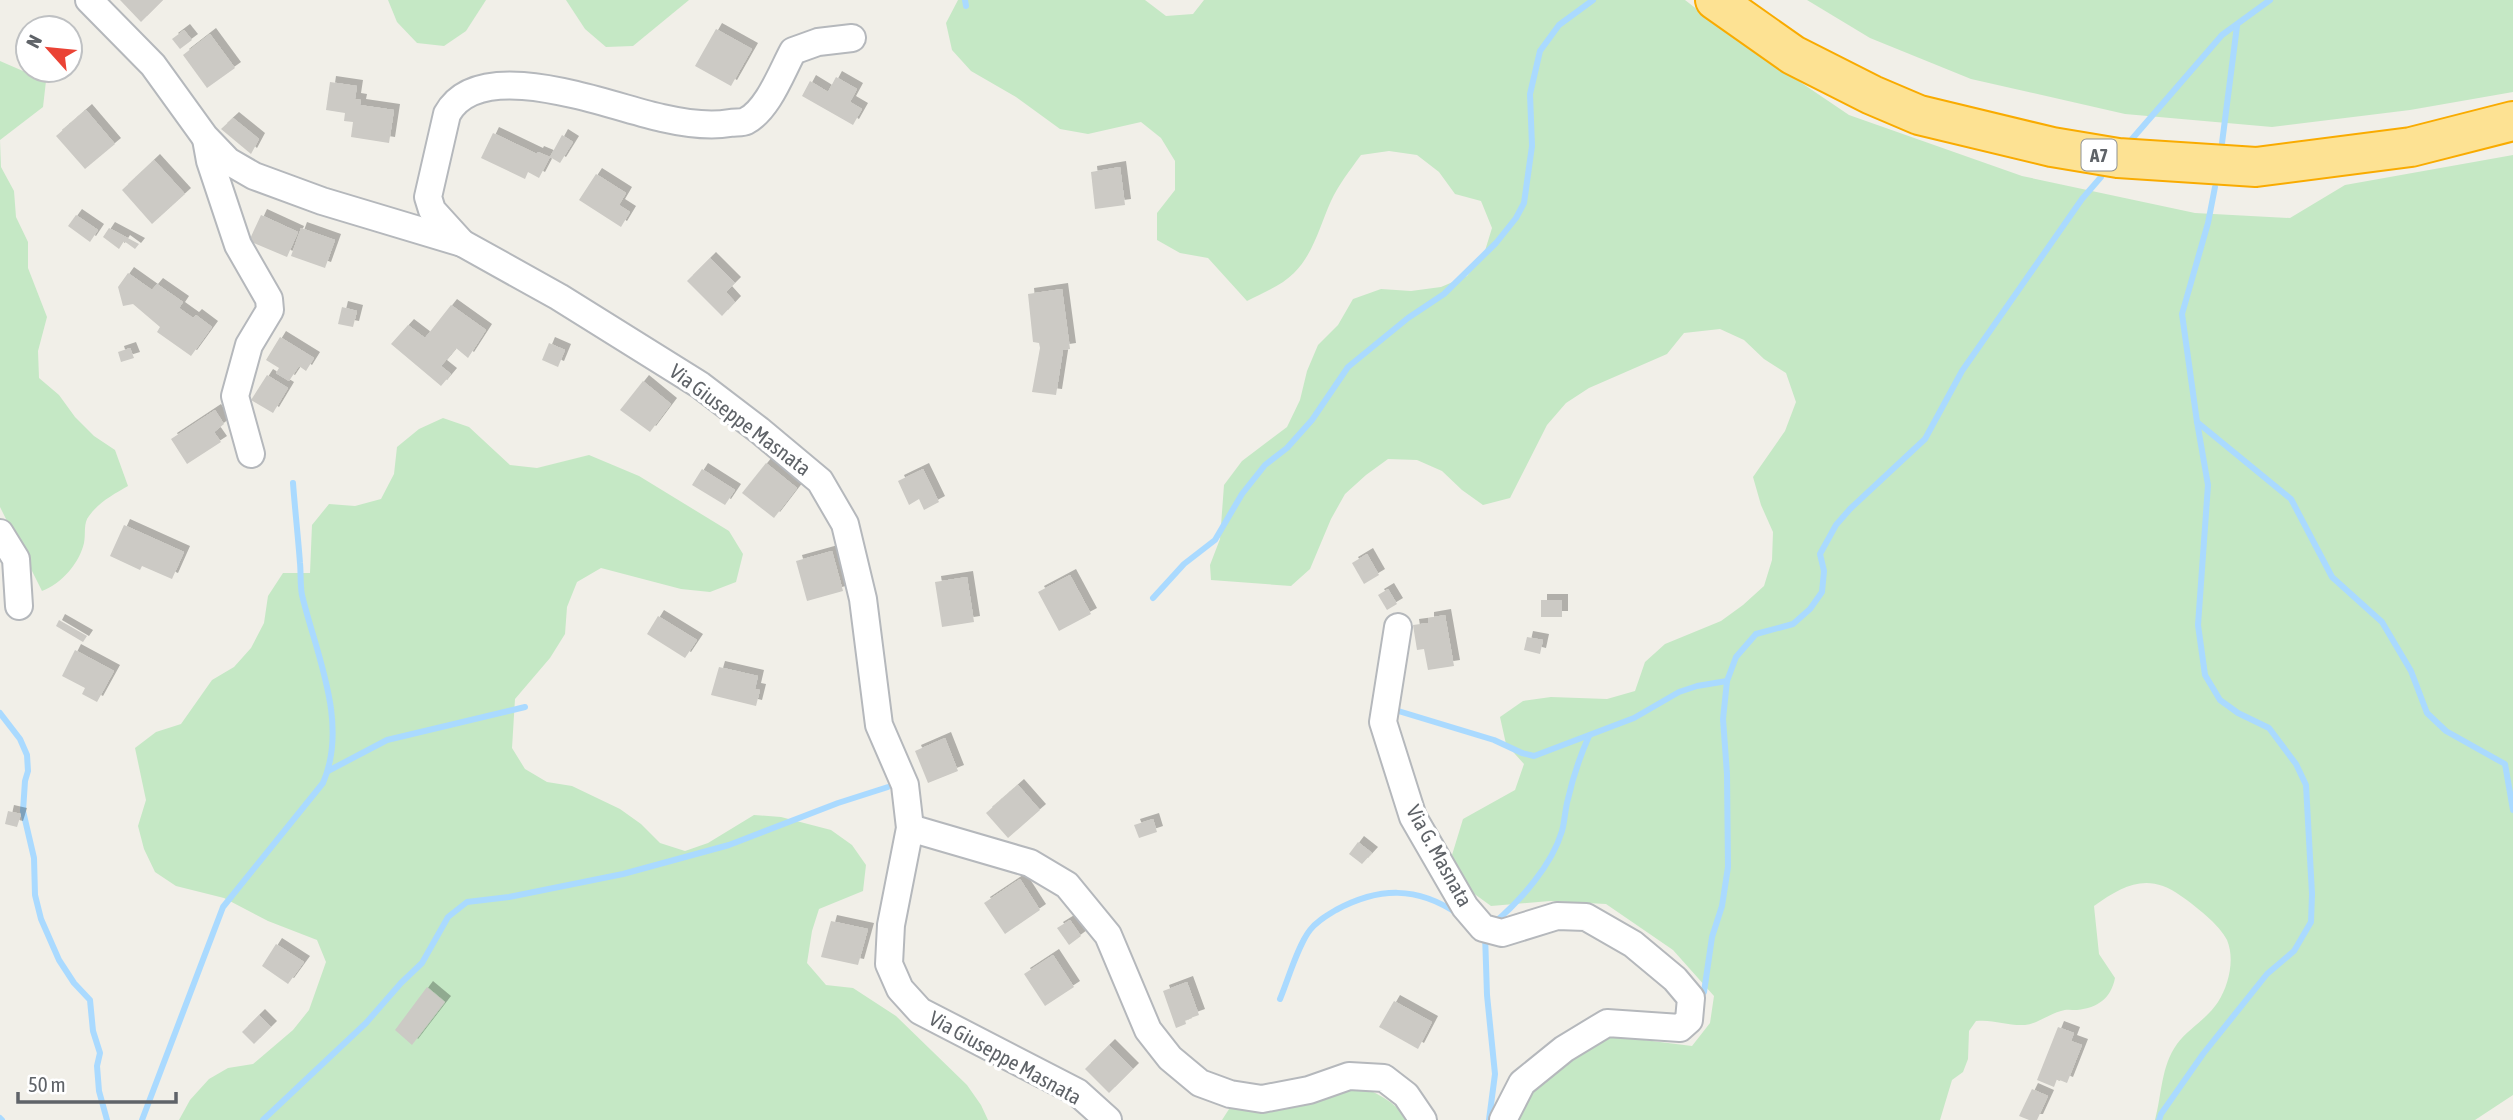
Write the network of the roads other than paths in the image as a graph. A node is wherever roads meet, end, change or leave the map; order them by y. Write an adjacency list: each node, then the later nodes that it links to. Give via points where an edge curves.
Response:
1 (89, 0): 5 (street, Via Giuseppe Masnata, via 153,65)
2 (1715, 0): 4 (highway, A7, via 1793,55 1919,115 2118,158 2256,167 2411,147)
3 (852, 38): 6 (street, via 793,51 770,99 746,121 715,126 663,119 553,89 498,86 466,92 447,114 428,197 432,210)
4 (2513, 121)
5 (205, 138): 6 (street, Via Giuseppe Masnata, via 228,161 254,176); 7 (street, via 238,245 269,299 270,310 249,345 235,396)
6 (462, 243): 11 (street, Via Giuseppe Masnata, via 700,385 820,481 845,524 863,599 879,725 905,785)
7 (251, 454)
8 (0, 533): 9 (street, via 16,559)
9 (19, 606)
10 (1398, 627): 14 (street, Via G. Masnata, via 1383,722 1413,817 1465,907 1483,928 1502,933 1557,916 1586,917 1633,944 1691,998 1689,1020 1680,1028 1607,1023 1564,1049 1522,1083)
11 (910, 828): 12 (street, Via Giuseppe Masnata, via 891,925 889,964 900,989 920,1011 1077,1092); 13 (street, via 1030,863 1067,885 1108,935 1147,1030 1170,1058 1200,1083 1262,1099 1349,1076 1384,1078 1406,1095)
12 (1108, 1120)
13 (1423, 1120)
14 (1503, 1120)

